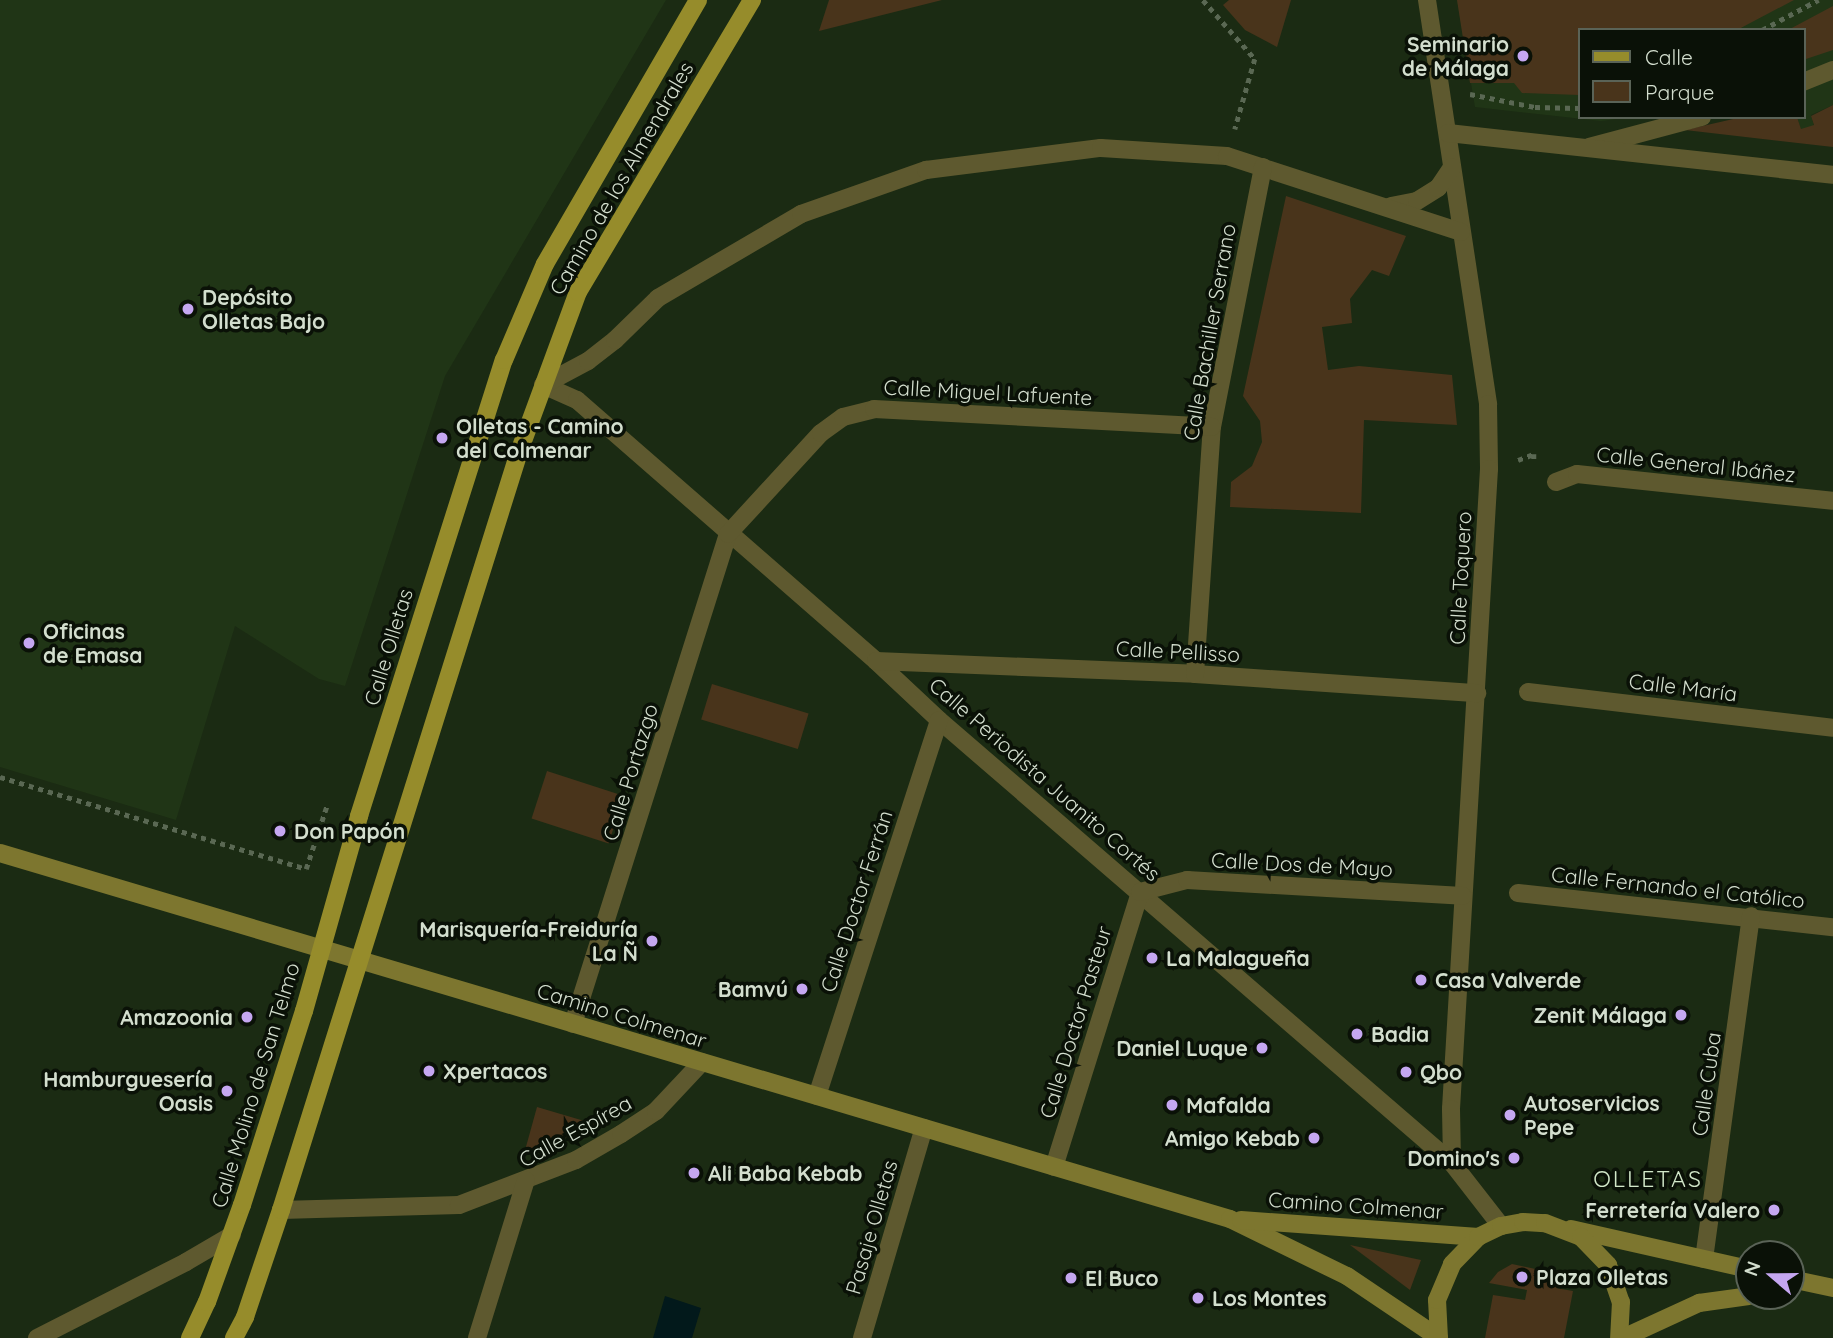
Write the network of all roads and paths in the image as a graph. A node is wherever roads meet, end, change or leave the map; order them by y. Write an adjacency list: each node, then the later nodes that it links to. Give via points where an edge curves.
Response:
1 (698, 0): 20 (main road, Camino de los Almendrales, via 545,264)
2 (752, 0): 21 (main road, Camino de los Almendrales, via 578,292)
3 (1203, 0): 14 (path, via 1255,59)
4 (1427, 0): 12 (street, Calle Toquero)
5 (1818, 0): 6 (path)
6 (1766, 28)
7 (1833, 70): 8 (street)
8 (1805, 81)
9 (1473, 94): 10 (path, via 1535,107)
10 (1577, 108)
11 (1694, 119): 13 (street)
12 (1448, 133): 13 (street); 16 (street, Calle Toquero)
13 (1589, 147): 17 (street)
14 (1227, 156): 15 (street); 21 (street, via 1101,148 926,170 801,214 658,298 597,354)
15 (1263, 167): 18 (street); 22 (street, Calle Bachiller Serrano)
16 (1452, 167): 18 (street, via 1438,188 1417,201); 19 (street, Calle Toquero)
17 (1833, 175)
18 (1388, 206): 19 (street)
19 (1461, 232): 29 (street, Calle Toquero, via 1488,404)
20 (504, 360): 40 (main road, Calle Olletas, via 359,816)
21 (543, 385): 25 (street, Calle Periodista Juanito Cortés, via 577,400); 41 (main road)
22 (1212, 427): 25 (street, Calle Miguel Lafuente, via 874,408 843,416 821,433); 27 (street, Calle Bachiller Serrano)
23 (1556, 482): 24 (street, Calle General Ibáñez, via 1577,474)
24 (1833, 501)
25 (728, 534): 26 (street, Calle Periodista Juanito Cortés); 42 (street, Calle Portazgo)
26 (876, 661): 27 (street, Calle Pellisso); 30 (street, Calle Periodista Juanito Cortés)
27 (1195, 674): 29 (street, Calle Pellisso)
28 (1528, 692): 31 (street, Calle María)
29 (1477, 693): 37 (street, Calle Toquero)
30 (939, 720): 35 (street, Calle Periodista Juanito Cortés); 44 (street, Calle Doctor Ferrán)
31 (1833, 728)
32 (0, 777): 33 (path, via 306,869)
33 (327, 805)
34 (0, 853): 40 (main road, Camino Colmenar)
35 (1140, 892): 37 (street, Calle Dos de Mayo, via 1187,880); 46 (street, Calle Periodista Juanito Cortés); 47 (street, Calle Doctor Pasteur)
36 (1518, 893): 38 (street, Calle Fernando el Católico)
37 (1463, 896): 46 (street, Calle Toquero)
38 (1751, 916): 39 (street, Calle Fernando el Católico); 55 (street, Calle Cuba)
39 (1833, 927)
40 (322, 949): 41 (main road, Camino Colmenar); 53 (main road, Calle Molino de San Telmo)
41 (358, 960): 42 (main road, Camino Colmenar); 49 (main road)
42 (573, 1024): 43 (main road, Camino Colmenar)
43 (702, 1062): 44 (main road, Camino Colmenar); 48 (street, Calle Espírea, via 656,1111 576,1160)
44 (817, 1096): 45 (main road, Camino Colmenar)
45 (924, 1128): 47 (main road, Camino Colmenar); 65 (street, Pasaje Olletas)
46 (1452, 1163): 52 (street, Calle Periodista Juanito Cortés)
47 (1054, 1167): 50 (main road, Camino Colmenar)
48 (526, 1180): 49 (street, via 459,1205); 64 (street, Calle Espírea)
49 (281, 1210): 63 (main road)
50 (1230, 1219): 54 (main road, Camino Colmenar); 66 (main road, Camino Colmenar, via 1347,1276)
51 (1545, 1223): 52 (main road); 55 (main road); 67 (main road, via 1581,1237 1608,1265 1621,1302)
52 (1501, 1226): 54 (main road)
53 (232, 1235): 61 (street, Calle Molino de San Telmo); 62 (main road, Calle Molino de San Telmo)
54 (1478, 1237): 66 (main road, via 1452,1264 1437,1300)
55 (1704, 1259): 56 (main road)
56 (1735, 1266)
57 (1805, 1282): 58 (main road)
58 (1827, 1287): 59 (main road)
59 (1805, 1289)
60 (1735, 1298): 67 (main road, via 1699,1303)
61 (37, 1338)
62 (190, 1338)
63 (234, 1338)
64 (477, 1338)
65 (862, 1338)
66 (1439, 1338)
67 (1621, 1338)

